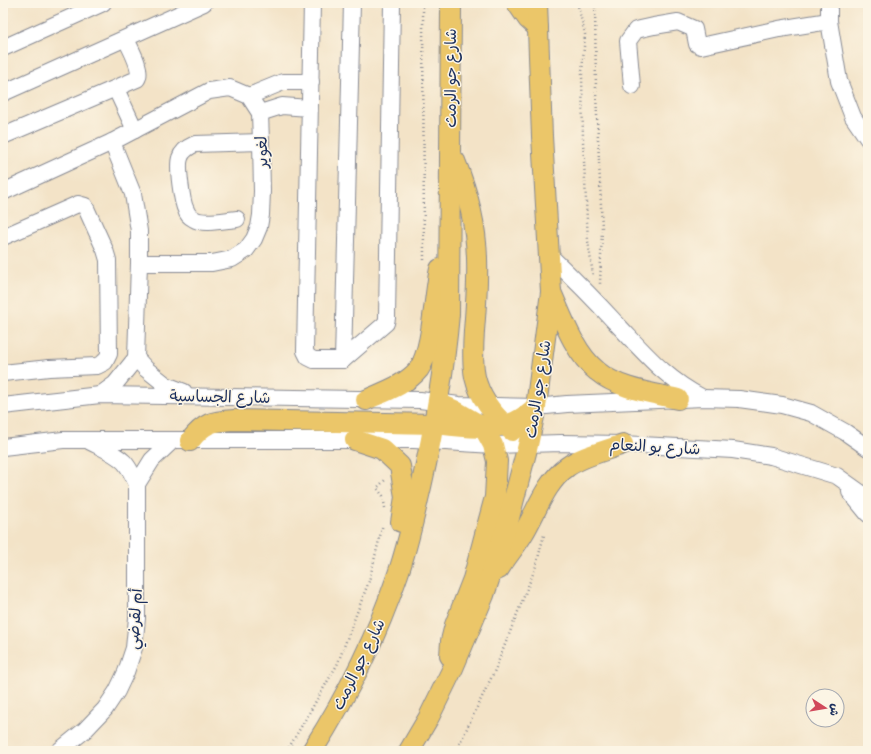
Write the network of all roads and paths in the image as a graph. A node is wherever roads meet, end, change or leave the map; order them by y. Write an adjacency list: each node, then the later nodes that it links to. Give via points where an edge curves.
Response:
1 (8, 3): 13 (path)
2 (103, 3): 17 (street)
3 (204, 3): 16 (street)
4 (312, 3): 18 (street)
5 (352, 3): 39 (street)
6 (392, 3): 39 (street, via 388,318 386,323)
7 (451, 3): 30 (main road, شارع جو الرمث)
8 (517, 3): 15 (main road)
9 (537, 3): 15 (main road, شارع جو الرمث)
10 (579, 3): 11 (path, via 585,34 582,72 588,241 592,275 600,284 602,228)
11 (594, 3)
12 (829, 3): 14 (street)
13 (3, 5)
14 (829, 21): 19 (street, via 701,46 697,44 694,29 678,22 636,30 628,41); 27 (street, via 839,81 853,117)
15 (538, 28): 35 (main road, شارع جو الرمث)
16 (126, 39): 20 (street, via 139,68 139,76); 21 (street)
17 (3, 48)
18 (311, 82): 22 (street, via 283,82); 23 (street)
19 (632, 86)
20 (116, 89): 25 (street); 26 (street)
21 (3, 93)
22 (249, 96): 24 (street, لغوير); 25 (street, via 230,88 209,92)
23 (309, 108): 24 (street, via 282,106); 39 (street, via 305,351 308,357 314,360)
24 (260, 113): 29 (street, لغوير)
25 (135, 130): 28 (street)
26 (3, 136)
27 (868, 139)
28 (112, 142): 31 (street); 36 (street, via 133,194 139,231)
29 (262, 142): 32 (street, via 194,144 186,149 180,158 179,169 188,214 201,222); 36 (street, لغوير, via 261,215 254,239 246,250 232,259 212,263)
30 (450, 148): 34 (main road, شارع جو الرمث); 48 (main road, via 472,209 475,229 477,286 473,359 475,377)
31 (3, 192)
32 (237, 219)
33 (3, 237): 40 (street, via 78,204 85,206 108,260 109,354 105,362 97,366)
34 (450, 247): 45 (main road, via 442,262 429,339 420,367 391,389); 46 (main road, شارع جو الرمث, via 450,314)
35 (548, 254): 37 (main road, شارع جو الرمث); 43 (street, via 662,371)
36 (139, 263): 38 (street)
37 (551, 292): 44 (main road, via 575,344 597,372 632,389); 49 (main road, شارع جو الرمث)
38 (136, 358): 41 (street, via 115,384); 42 (street, via 166,385)
39 (343, 360)
40 (3, 373)
41 (100, 395): 42 (street, شارع الجساسية); 47 (street, شارع الجساسية)
42 (193, 395): 45 (street, شارع الجساسية)
43 (703, 398): 44 (street); 60 (street, via 739,399 782,405 811,413)
44 (678, 399): 49 (street)
45 (366, 400): 46 (street, شارع الجساسية, via 420,400)
46 (438, 403): 48 (street); 51 (main road); 52 (main road, شارع جو الرمث)
47 (3, 406)
48 (488, 406): 49 (street); 50 (main road)
49 (536, 407): 50 (main road, via 521,419); 58 (main road, شارع جو الرمث)
50 (505, 425): 51 (main road); 58 (main road)
51 (483, 427): 52 (main road, via 459,427); 57 (main road)
52 (433, 432): 54 (street); 55 (main road, via 234,420 213,421); 57 (street, شارع بو النعام); 66 (main road, شارع جو الرمث)
53 (85, 440): 55 (street); 59 (street); 62 (street, أم لقرضي, via 124,462)
54 (355, 440): 55 (street); 66 (main road, via 382,449 400,466 405,497 401,521)
55 (181, 441): 62 (street, via 152,460)
56 (623, 444): 58 (street, شارع بو النعام); 61 (street, شارع بو النعام, via 733,450 771,456); 67 (main road, via 568,466 559,474 546,491 523,534)
57 (493, 445): 58 (street, شارع بو النعام); 68 (main road, via 497,461 495,497 473,579 451,641)
58 (528, 445): 67 (main road, شارع جو الرمث, via 508,522)
59 (3, 447)
60 (868, 448)
61 (838, 476): 63 (street, شارع بو النعام); 64 (street)
62 (137, 484): 69 (street, أم لقرضي, via 137,618 134,648 117,691 105,709 85,730)
63 (868, 498)
64 (868, 514)
65 (544, 532): 72 (path, via 536,566 495,670)
66 (403, 557): 70 (main road, شارع جو الرمث, via 383,613 354,678)
67 (484, 595): 68 (main road, شارع جو الرمث)
68 (453, 668): 71 (main road, شارع جو الرمث, via 429,717)
69 (59, 751)
70 (312, 751)
71 (408, 751)
72 (456, 751)

